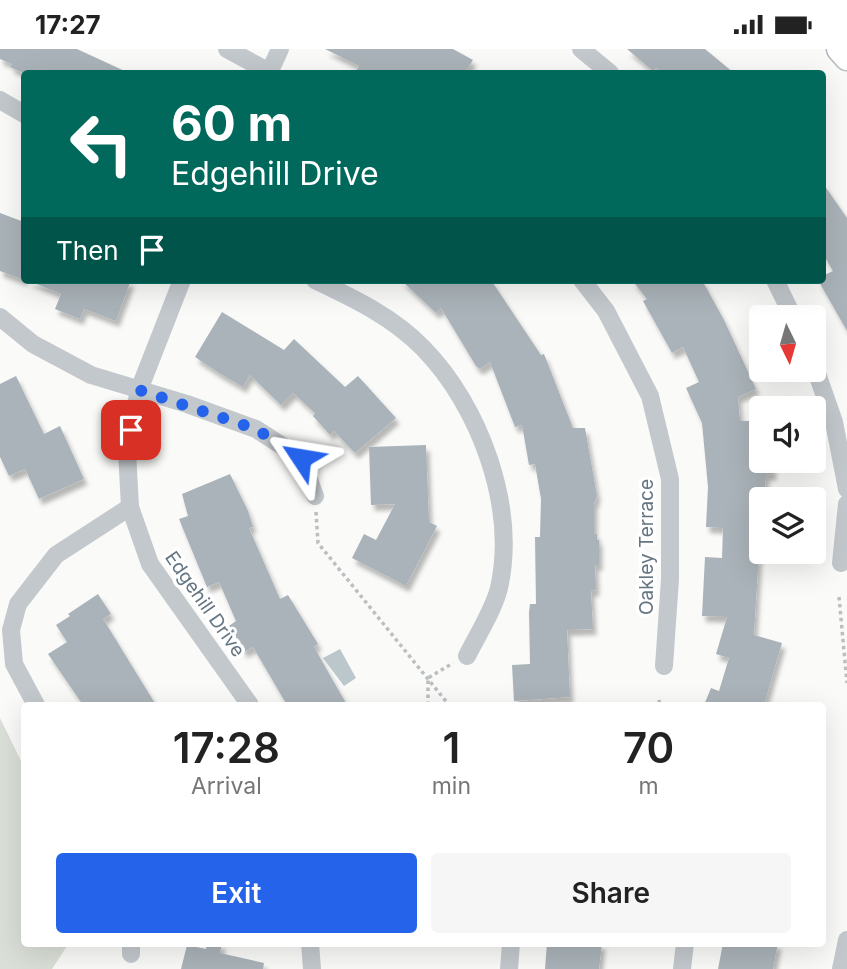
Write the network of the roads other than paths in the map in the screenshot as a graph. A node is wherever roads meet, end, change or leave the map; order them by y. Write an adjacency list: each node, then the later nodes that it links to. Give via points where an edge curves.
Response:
1 (227, 49): 6 (street)
2 (280, 49): 7 (street)
3 (581, 49): 8 (street)
4 (839, 49): 5 (street)
5 (847, 58)
6 (265, 70)
7 (271, 70)
8 (606, 70)
9 (0, 100): 10 (street)
10 (21, 112)
11 (181, 284): 18 (street, Edgehill Drive)
12 (323, 284): 24 (street, via 369,306 422,347 462,398 493,467 504,538 499,590)
13 (585, 284): 25 (street, Oakley Terrace, via 606,311 649,396 670,479)
14 (777, 284): 15 (street)
15 (787, 305)
16 (0, 317): 18 (street, via 33,344 91,375)
17 (820, 382): 19 (street, via 834,422)
18 (139, 390): 20 (street, via 256,429 301,458); 22 (street, Edgehill Drive, via 127,451)
19 (847, 489)
20 (315, 496)
21 (847, 504): 23 (street)
22 (130, 507): 26 (street, via 56,555 18,604 11,630 14,664); 27 (street, Edgehill Drive, via 150,563)
23 (841, 563)
24 (467, 656)
25 (664, 666)
26 (34, 702)
27 (248, 702)
28 (847, 940): 35 (street)
29 (310, 947): 32 (street)
30 (511, 947): 33 (street)
31 (685, 947): 34 (street)
32 (312, 969)
33 (509, 969)
34 (682, 969)
35 (841, 969)

